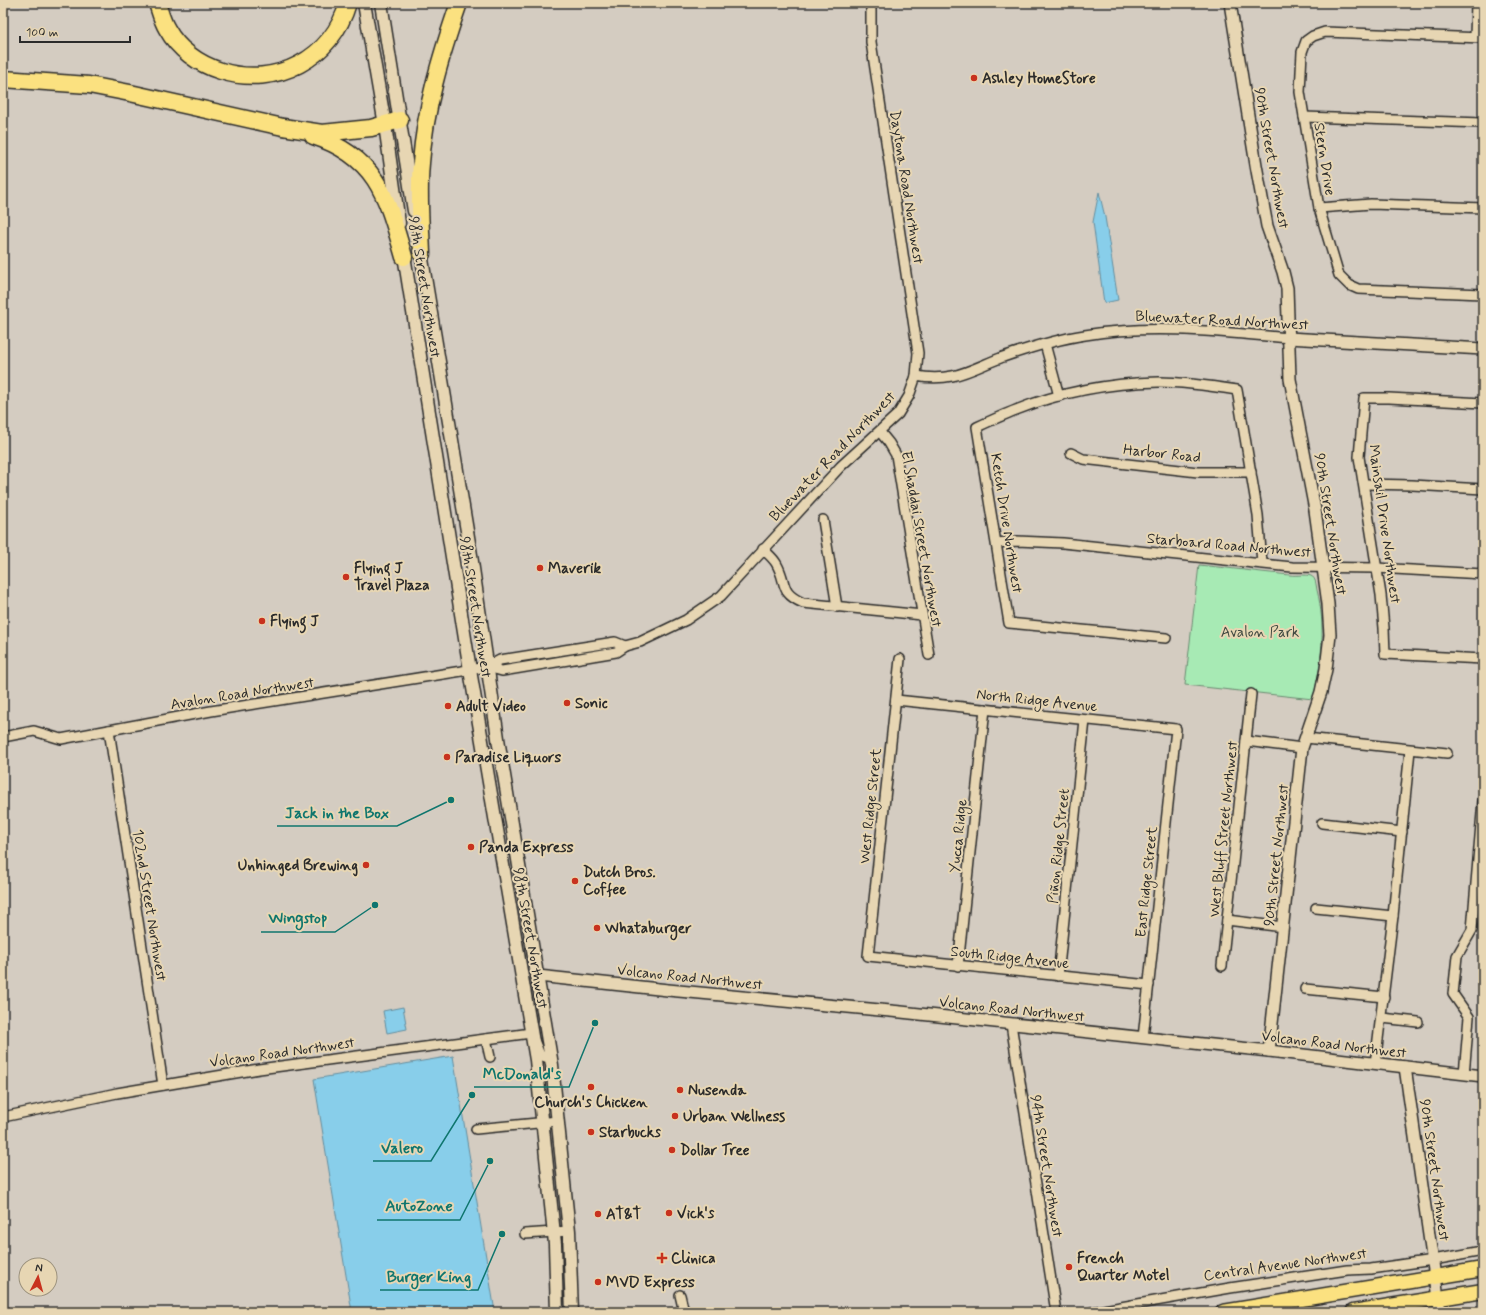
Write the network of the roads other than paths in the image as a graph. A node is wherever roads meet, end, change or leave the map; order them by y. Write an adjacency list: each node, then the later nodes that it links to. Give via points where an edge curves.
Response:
1 (157, 3): 2 (highway, via 173,38 196,60 237,76 256,77 282,72 307,60 340,25)
2 (348, 3)
3 (364, 3): 12 (main road, 98th Street Northwest)
4 (381, 3): 12 (main road, 98th Street Northwest)
5 (459, 3): 17 (highway, via 435,78 422,143)
6 (871, 3): 23 (street, Daytona Road Northwest, via 871,42 918,353)
7 (1230, 3): 20 (street, 90th Street Northwest, via 1267,226 1284,272 1287,288)
8 (1476, 3): 9 (street)
9 (1479, 37): 11 (street, Stern Drive, via 1325,32 1313,36 1306,41 1302,52 1300,92)
10 (3, 78): 14 (highway, via 89,85)
11 (1304, 117): 13 (street); 15 (street, Stern Drive)
12 (393, 122): 14 (highway, via 351,131 322,133); 17 (main road, 98th Street Northwest); 18 (main road, 98th Street Northwest)
13 (1483, 123)
14 (283, 127): 18 (highway, via 325,140 342,149 372,175 388,203)
15 (1319, 208): 16 (street, via 1371,204); 19 (street, Stern Drive, via 1339,275 1349,285 1358,289)
16 (1483, 208)
17 (422, 254): 44 (main road, 98th Street Northwest)
18 (404, 257): 45 (main road, 98th Street Northwest)
19 (1483, 294)
20 (1288, 338): 21 (street, Bluewater Road Northwest, via 1150,329 1104,332); 22 (street, Bluewater Road Northwest); 35 (street, 90th Street Northwest, via 1290,379)
21 (1045, 344): 23 (street, Bluewater Road Northwest, via 1003,357 958,376); 24 (street)
22 (1483, 349)
23 (916, 376): 26 (street, Bluewater Road Northwest, via 909,396 898,414)
24 (1059, 396): 28 (street, via 1092,388 1159,382 1237,390); 32 (street, Ketch Drive Northwest, via 1016,410 977,427)
25 (1483, 402): 29 (street, Mainsail Drive Northwest, via 1364,398 1359,457)
26 (880, 432): 33 (street, Bluewater Road Northwest, via 841,466); 39 (street, El Shaddai Street Northwest, via 896,455)
27 (1071, 453): 28 (street, Harbor Road, via 1083,459 1198,472)
28 (1251, 472): 34 (street)
29 (1364, 484): 30 (street); 36 (street, Mainsail Drive Northwest)
30 (1483, 489)
31 (823, 520): 38 (street)
32 (997, 543): 34 (street, Starboard Road Northwest, via 1063,542); 40 (street, Ketch Drive Northwest, via 1009,623)
33 (764, 549): 38 (street, via 776,563 786,590 793,599 803,603); 44 (street, Bluewater Road Northwest, via 721,596 686,620 640,642 625,646 616,652 502,671)
34 (1262, 564): 35 (street, Starboard Road Northwest)
35 (1323, 567): 36 (street, Starboard Road Northwest); 54 (street, 90th Street Northwest, via 1330,627 1327,662 1321,692)
36 (1376, 568): 37 (street, Starboard Road Northwest); 43 (street, Mainsail Drive Northwest, via 1383,611 1384,654)
37 (1483, 574)
38 (837, 607): 39 (street)
39 (922, 615): 41 (street, El Shaddai Street Northwest)
40 (1166, 638)
41 (929, 656)
42 (900, 659): 47 (street, West Ridge Street)
43 (1483, 659)
44 (487, 667): 45 (street, Avalon Road Northwest); 68 (main road, 98th Street Northwest)
45 (470, 670): 51 (street, Avalon Road Northwest, via 211,711); 63 (main road, 98th Street Northwest)
46 (1251, 694): 53 (street, West Bluff Street Northwest)
47 (896, 700): 48 (street, North Ridge Avenue); 65 (street, West Ridge Street)
48 (985, 709): 49 (street, North Ridge Avenue); 66 (street, Yucca Ridge)
49 (1086, 720): 50 (street, North Ridge Avenue); 69 (street, Piñon Ridge Street)
50 (1176, 729): 70 (street, East Ridge Street)
51 (109, 730): 52 (street, Avalon Road Northwest, via 61,739 34,731); 87 (street, 102nd Street Northwest)
52 (3, 737)
53 (1246, 741): 54 (street); 62 (street, West Bluff Street Northwest)
54 (1304, 743): 55 (street); 64 (street, 90th Street Northwest)
55 (1410, 750): 56 (street); 59 (street)
56 (1447, 754)
57 (1483, 801): 85 (street, via 1472,930 1457,956 1453,994 1469,1017)
58 (1322, 823): 59 (street)
59 (1402, 832): 61 (street)
60 (1316, 908): 61 (street)
61 (1393, 916): 72 (street)
62 (1227, 920): 64 (street); 67 (street, West Bluff Street Northwest)
63 (512, 922): 68 (main road, via 521,934 529,975); 73 (main road, 98th Street Northwest)
64 (1283, 927): 80 (street, 90th Street Northwest)
65 (868, 956): 66 (street, South Ridge Avenue)
66 (958, 966): 69 (street, South Ridge Avenue)
67 (1222, 966)
68 (538, 976): 76 (street, Volcano Road Northwest); 82 (main road, 98th Street Northwest)
69 (1058, 976): 70 (street, South Ridge Avenue)
70 (1149, 985): 78 (street, East Ridge Street)
71 (1305, 989): 72 (street)
72 (1384, 997): 74 (street)
73 (526, 1001): 77 (main road, 98th Street Northwest); 82 (main road, via 535,1016)
74 (1382, 1018): 75 (street); 83 (street)
75 (1418, 1022)
76 (1011, 1024): 78 (street, Volcano Road Northwest); 105 (street, 94th Street Northwest)
77 (531, 1032): 79 (street, Volcano Road Northwest); 82 (street); 90 (main road, 98th Street Northwest)
78 (1143, 1038): 80 (street, Volcano Road Northwest)
79 (486, 1039): 81 (street); 87 (street, Volcano Road Northwest, via 259,1069)
80 (1269, 1051): 83 (street, Volcano Road Northwest)
81 (490, 1057)
82 (546, 1057): 89 (main road, 98th Street Northwest)
83 (1375, 1064): 84 (street, Volcano Road Northwest)
84 (1406, 1067): 85 (street, Volcano Road Northwest); 96 (street, 90th Street Northwest)
85 (1464, 1074): 86 (street, Volcano Road Northwest)
86 (1483, 1076)
87 (163, 1085): 88 (street, Volcano Road Northwest)
88 (3, 1117)
89 (558, 1121): 90 (street); 92 (main road, 98th Street Northwest)
90 (542, 1122): 91 (street); 93 (main road, 98th Street Northwest)
91 (476, 1129)
92 (569, 1231): 93 (street); 103 (main road, 98th Street Northwest)
93 (554, 1232): 94 (street); 102 (main road, 98th Street Northwest)
94 (525, 1234)
95 (1483, 1251): 96 (street, Central Avenue Northwest)
96 (1433, 1260): 98 (street, 90th Street Northwest); 106 (street, Central Avenue Northwest, via 1331,1272)
97 (1483, 1269): 98 (main road)
98 (1434, 1277): 101 (street, 90th Street Northwest); 107 (main road)
99 (1483, 1291): 101 (main road)
100 (680, 1294): 104 (street)
101 (1439, 1305): 108 (main road)
102 (557, 1312)
103 (572, 1312)
104 (684, 1312)
105 (1056, 1312)
106 (1092, 1312)
107 (1223, 1312)
108 (1353, 1312)

